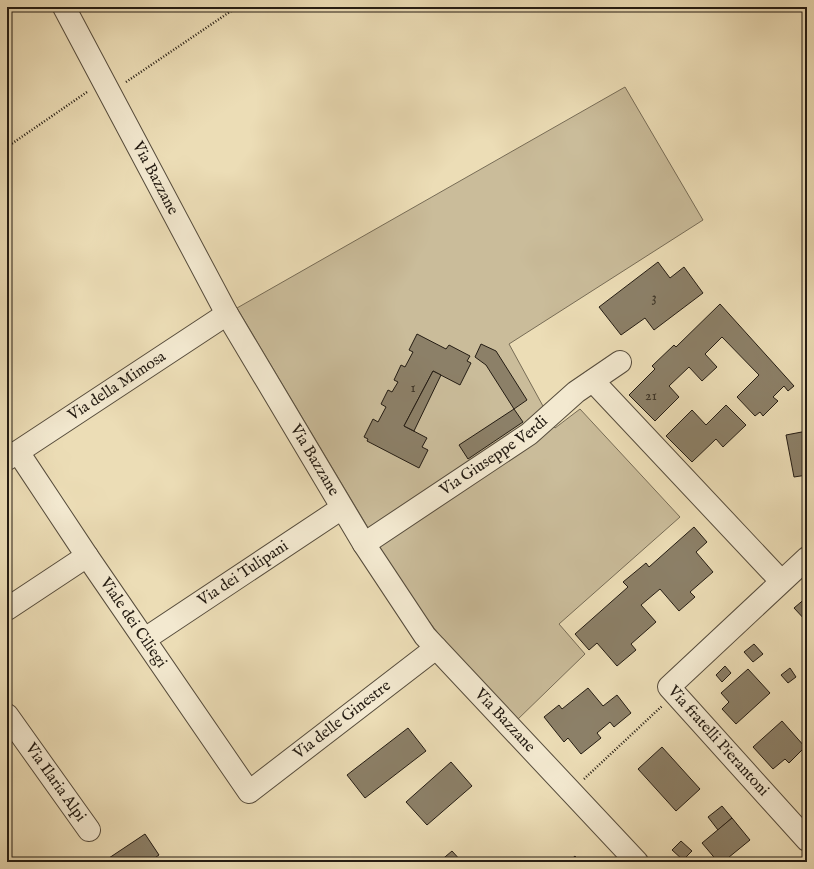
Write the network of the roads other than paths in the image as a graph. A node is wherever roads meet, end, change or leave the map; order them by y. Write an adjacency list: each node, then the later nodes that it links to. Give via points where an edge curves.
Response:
1 (64, 7): 2 (street, Via Bazzane, via 99,92)
2 (227, 314): 5 (street, Via della Mimosa); 6 (street, Via Bazzane)
3 (620, 362): 4 (street, Via Giuseppe Verdi)
4 (593, 381): 7 (street, Via Giuseppe Verdi, via 576,392 529,434); 10 (street)
5 (12, 456): 8 (street, Viale dei Ciliegi)
6 (342, 508): 7 (street, Via Bazzane); 12 (street, Via dei Tulipani)
7 (364, 544): 13 (street, Via Bazzane, via 425,636)
8 (87, 556): 11 (street); 12 (street, Viale dei Ciliegi)
9 (807, 558): 10 (street, Via fratelli Pierantoni)
10 (781, 581): 17 (street, Via fratelli Pierantoni, via 669,687)
11 (7, 609)
12 (145, 639): 15 (street, Viale dei Ciliegi)
13 (436, 648): 15 (street, Via delle Ginestre); 18 (street, Via Bazzane)
14 (7, 715): 16 (street, Via Ilaria Alpi)
15 (249, 792)
16 (89, 830)
17 (807, 840)
18 (637, 862)

